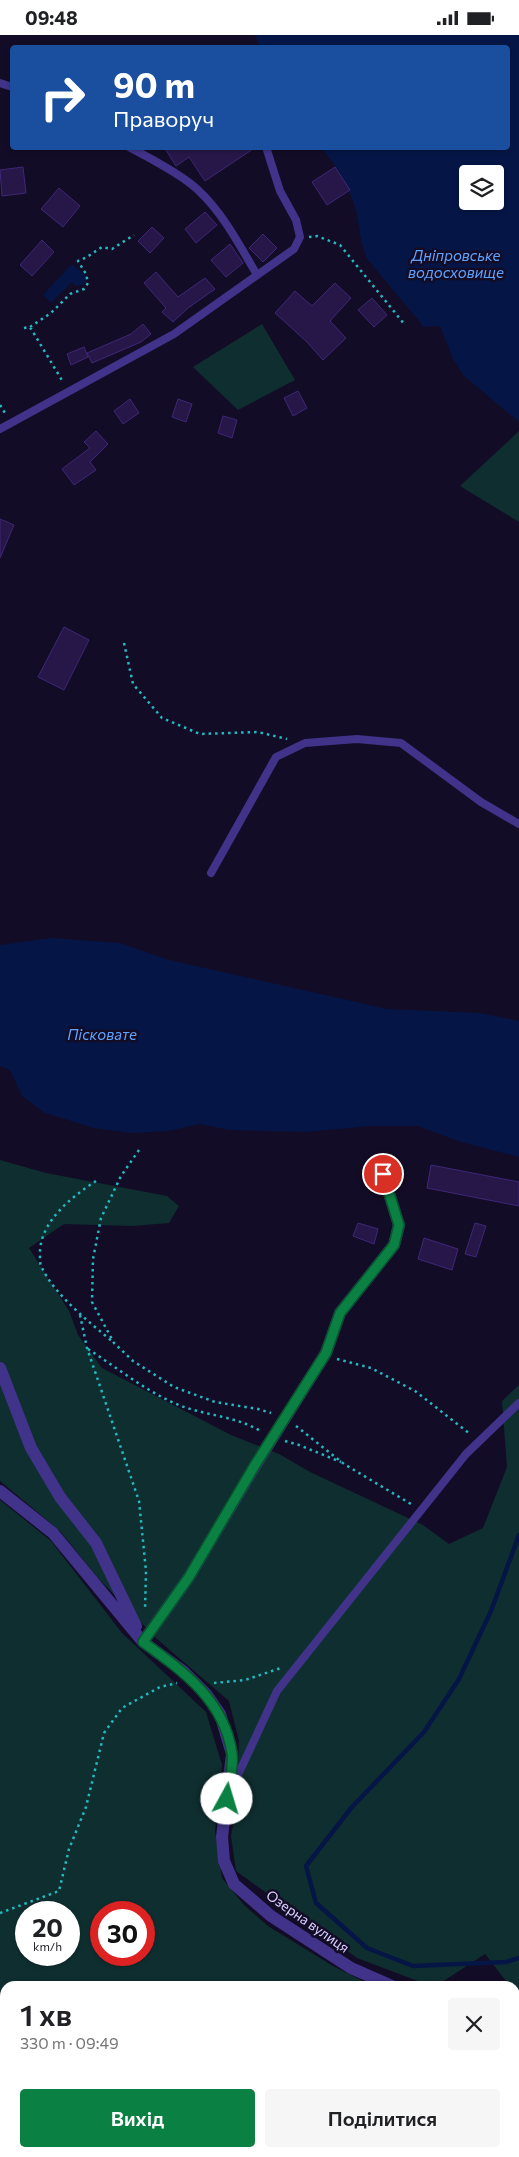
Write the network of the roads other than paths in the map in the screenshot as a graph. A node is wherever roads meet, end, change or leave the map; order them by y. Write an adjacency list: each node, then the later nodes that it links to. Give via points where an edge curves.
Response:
1 (134, 150): 3 (lane, via 198,189 233,233)
2 (267, 150): 3 (lane, via 300,237 294,249)
3 (257, 275): 4 (lane, via 174,334)
4 (0, 429)
5 (519, 824): 6 (lane, via 481,802 401,743 357,739 305,743 276,757)
6 (211, 873)
7 (383, 1174): 11 (street, via 399,1225 394,1245 340,1313 326,1353 189,1577)
8 (0, 1368): 11 (street, via 31,1448 60,1497 96,1543)
9 (519, 1403): 12 (lane, via 466,1454 277,1691)
10 (0, 1491): 11 (street, Озерна вулиця, via 53,1533)
11 (143, 1642): 12 (street, Озерна вулиця, via 183,1671 220,1714 232,1754)
12 (227, 1799): 13 (street, Озерна вулиця, via 222,1837 224,1861 234,1884 271,1916 351,1968)
13 (381, 1981)

